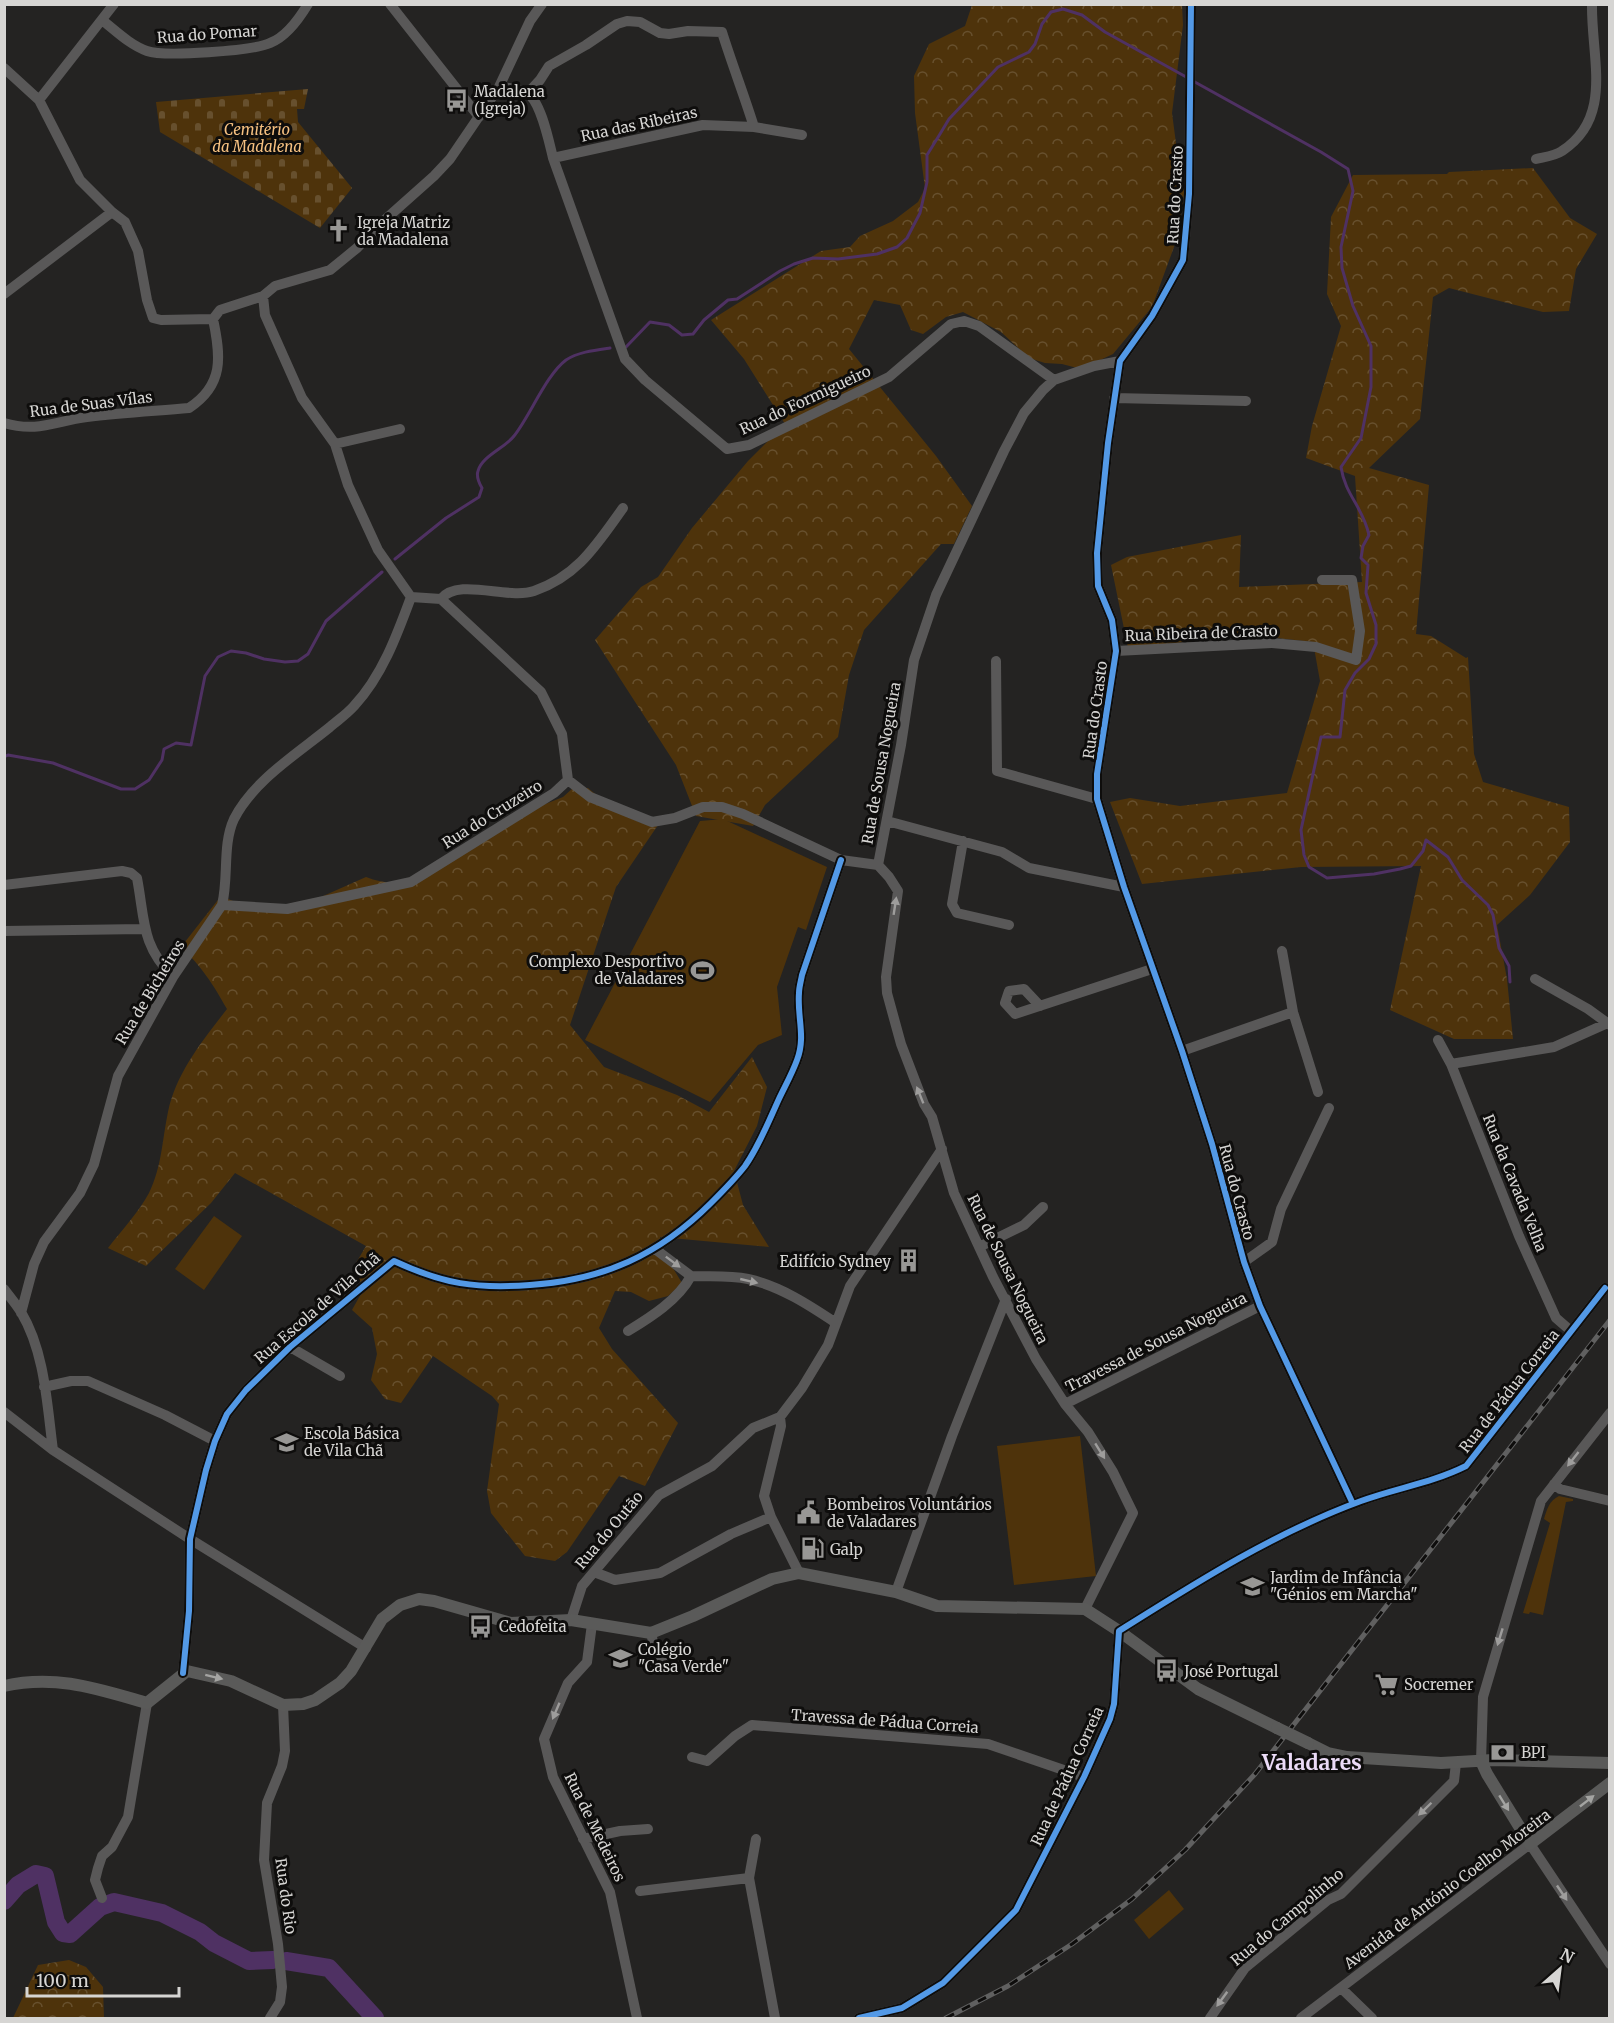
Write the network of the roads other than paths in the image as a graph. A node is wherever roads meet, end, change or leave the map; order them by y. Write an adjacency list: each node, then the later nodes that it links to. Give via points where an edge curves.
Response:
1 (114, 4): 7 (street)
2 (308, 4): 7 (street, Rua do Pomar, via 281,37 253,48 156,53 136,46)
3 (390, 4): 12 (street)
4 (542, 4): 9 (street)
5 (1191, 4): 21 (street, Rua do Crasto, via 1189,194 1183,260 1152,316)
6 (1592, 4): 16 (street, via 1601,94 1594,121 1580,139 1561,153)
7 (102, 20): 11 (street)
8 (4, 68): 11 (street)
9 (499, 87): 10 (street); 12 (street)
10 (528, 93): 13 (street, via 549,66 617,24 640,22 669,34 722,32); 15 (street, Rua do Formigueiro, via 548,135)
11 (39, 100): 17 (street, via 81,180)
12 (479, 117): 19 (street, via 434,177 357,248 330,270 276,286)
13 (754, 127): 14 (street, Rua das Ribeiras); 15 (street, Rua das Ribeiras, via 703,125)
14 (802, 135)
15 (553, 158): 22 (street, Rua do Formigueiro, via 626,359 645,380 727,449 748,445 889,377 951,324 964,321 979,326)
16 (1536, 159)
17 (112, 212): 18 (street); 20 (street, via 125,222 138,251 153,318)
18 (4, 294)
19 (262, 297): 20 (street, via 220,310); 27 (street, via 302,398)
20 (213, 319): 25 (street, Rua de Suas Vílas, via 218,365 214,383 203,399 189,408 84,418 42,428)
21 (1120, 361): 22 (street, Rua de Sousa Nogueira); 23 (street, Rua do Crasto)
22 (1054, 380): 36 (street, Rua de Sousa Nogueira, via 1024,413 936,596 914,660)
23 (1114, 398): 24 (street); 32 (street, Rua do Crasto, via 1096,553 1098,586 1112,620)
24 (1246, 401)
25 (4, 423)
26 (400, 429): 27 (street)
27 (335, 444): 30 (street, via 348,485 378,550)
28 (623, 508): 31 (street, via 591,551 567,575 532,592 461,589 446,592)
29 (1322, 580): 32 (street, Rua Ribeira de Crasto, via 1352,580 1360,631 1356,660 1316,647 1272,643)
30 (411, 597): 31 (street); 42 (street, Rua de Bicheiros, via 374,680 354,707 244,800 228,839)
31 (441, 599): 34 (street, via 541,692 562,734)
32 (1116, 651): 35 (street, Rua do Crasto, via 1097,774)
33 (996, 661): 35 (street, via 996,771)
34 (568, 780): 38 (street, via 590,797 652,822 703,807 722,807); 42 (street, Rua do Cruzeiro, via 554,793 411,882 287,909)
35 (1097, 798): 41 (street, Rua do Crasto)
36 (887, 821): 37 (street); 39 (street, Rua de Sousa Nogueira)
37 (963, 842): 41 (street, via 1002,852 1029,868); 43 (street, via 952,904 957,913)
38 (841, 860): 39 (street); 61 (street, via 802,975 802,1042 797,1061 765,1128 744,1167 727,1187)
39 (878, 865): 58 (street, Rua de Sousa Nogueira, one-way to 39, via 901,1044 887,993 889,943 898,891)
40 (4, 885): 44 (street, via 131,873 137,878)
41 (1124, 887): 47 (street, Rua do Crasto)
42 (222, 905): 48 (street, Rua de Bicheiros)
43 (1009, 925)
44 (144, 928): 45 (street); 48 (street, via 158,962)
45 (4, 931)
46 (1282, 951): 51 (street)
47 (1152, 969): 50 (street); 54 (street, Rua do Crasto)
48 (173, 977): 68 (street, Rua de Bicheiros, via 118,1076 94,1164 80,1193 44,1242 34,1263)
49 (1535, 979): 52 (street)
50 (1040, 1006)
51 (1293, 1012): 54 (street); 56 (street)
52 (1609, 1024): 55 (street, via 1554,1047)
53 (1438, 1040): 55 (street, Rua da Cavada Velha)
54 (1182, 1051): 62 (street, Rua do Crasto)
55 (1451, 1064): 71 (street, Rua da Cavada Velha, via 1519,1236 1556,1318)
56 (1318, 1092)
57 (1329, 1108): 62 (street, via 1281,1209 1272,1242)
58 (942, 1149): 60 (street, Rua de Sousa Nogueira, via 954,1193); 69 (street, via 850,1286)
59 (1043, 1207): 60 (street, via 1024,1225)
60 (978, 1247): 66 (street, Rua de Sousa Nogueira)
61 (655, 1249): 63 (street, one-way to 63); 72 (street, Rua Escola de Vila Chã, via 596,1275 501,1287 465,1286 440,1280 394,1261)
62 (1244, 1262): 67 (street, Rua do Crasto)
63 (691, 1276): 69 (street, one-way to 69, via 748,1279 808,1304); 70 (street, via 677,1294)
64 (1605, 1288): 71 (street, Rua de Pádua Correia)
65 (4, 1289): 68 (street)
66 (1005, 1299): 75 (street, Rua de Sousa Nogueira); 88 (street)
67 (1260, 1306): 75 (street, Travessa de Sousa Nogueira); 83 (street, Rua do Crasto)
68 (21, 1313): 74 (street, via 31,1334)
69 (836, 1323): 78 (street, via 823,1353)
70 (628, 1331)
71 (1571, 1332): 83 (street, Rua de Pádua Correia, via 1466,1466 1449,1475)
72 (290, 1347): 73 (street); 79 (street, Rua Escola de Vila Chã, via 227,1414)
73 (340, 1376)
74 (44, 1387): 79 (street, via 88,1381); 80 (street)
75 (1065, 1404): 89 (street, Rua de Sousa Nogueira, one-way to 89, via 1113,1472 1133,1513)
76 (4, 1412): 80 (street)
77 (1610, 1413): 81 (street, one-way to 81)
78 (780, 1417): 84 (street, via 764,1496); 86 (street, Rua do Outão, via 753,1428 712,1466 659,1495)
79 (215, 1441): 85 (street, Rua Escola de Vila Chã)
80 (53, 1450): 85 (street)
81 (1554, 1484): 82 (street, via 1560,1489); 101 (street, one-way to 101, via 1536,1514 1488,1676 1483,1697)
82 (1610, 1501)
83 (1353, 1504): 92 (street, Rua de Pádua Correia, via 1272,1539)
84 (771, 1517): 86 (street, via 660,1573 615,1580); 87 (street)
85 (190, 1539): 94 (street); 96 (street, Rua Escola de Vila Chã)
86 (594, 1572): 90 (street, Rua do Outão, via 582,1586)
87 (799, 1573): 88 (main road); 93 (main road, via 772,1579)
88 (896, 1592): 89 (main road, via 937,1606)
89 (1084, 1609): 92 (main road)
90 (571, 1620): 91 (main road); 94 (main road, via 511,1623 419,1599 400,1605 382,1619)
91 (592, 1624): 93 (main road); 107 (street, Rua de Medeiros, one-way to 107, via 587,1662 568,1683 544,1739 553,1777)
92 (1119, 1631): 102 (main road, bridge, via 1220,1702 1328,1753); 104 (street, Rua de Pádua Correia, via 1114,1704)
93 (651, 1633): 95 (street)
94 (366, 1648): 99 (main road, via 340,1683 325,1694 303,1704)
95 (665, 1665)
96 (183, 1673): 98 (main road); 99 (main road, one-way to 99, via 192,1671 231,1681)
97 (4, 1686): 98 (main road, via 64,1682)
98 (147, 1703): 112 (street, via 128,1817 112,1847 102,1856 95,1880)
99 (283, 1705): 115 (street, Rua do Rio, via 285,1751 267,1803 264,1860 282,1988 280,2002)
100 (692, 1757): 104 (street, Travessa de Pádua Correia, via 707,1761 752,1725 988,1744)
101 (1481, 1761): 102 (main road); 103 (main road); 109 (main road, one-way to 109)
102 (1455, 1763): 119 (street, Rua do Campolinho, one-way to 119, via 1454,1781 1341,1894 1328,1900 1245,1968)
103 (1610, 1763)
104 (1084, 1777): 118 (street, Rua de Pádua Correia, via 1016,1910 943,1983 902,2008)
105 (1610, 1783): 109 (main road, Avenida de António Coelho Moreira, one-way to 105)
106 (648, 1829): 107 (street)
107 (583, 1839): 116 (street, Rua de Medeiros, via 610,1892)
108 (756, 1839): 110 (street)
109 (1530, 1844): 113 (street, one-way to 113); 114 (street, Avenida de António Coelho Moreira)
110 (749, 1878): 111 (street); 117 (street)
111 (640, 1891)
112 (102, 1898)
113 (1610, 1964)
114 (1341, 1988): 120 (street, Avenida de António Coelho Moreira); 121 (street)
115 (270, 2019)
116 (637, 2019)
117 (776, 2019)
118 (859, 2019)
119 (1210, 2019)
120 (1301, 2019)
121 (1372, 2019)

